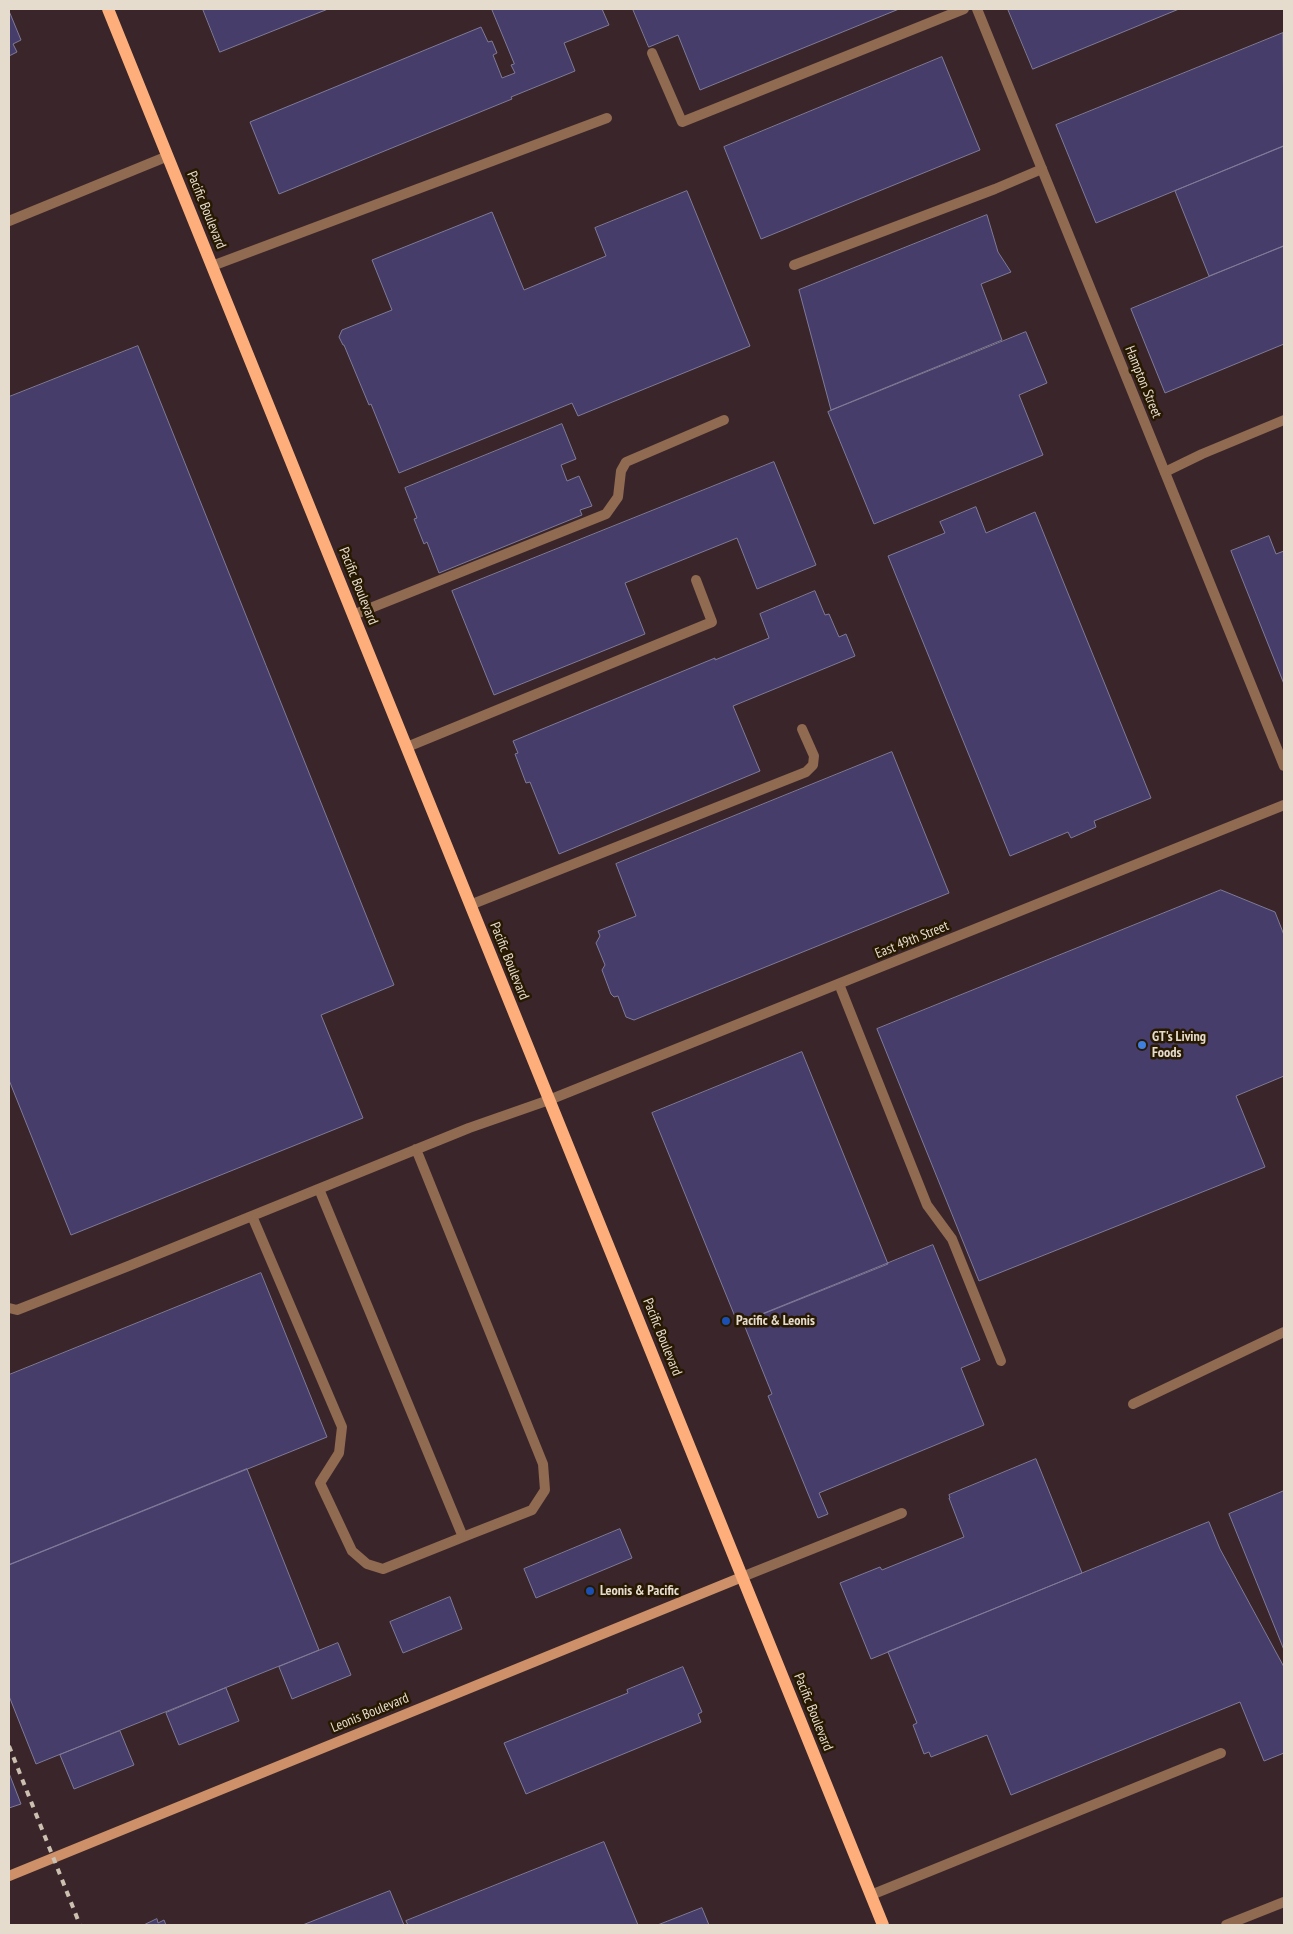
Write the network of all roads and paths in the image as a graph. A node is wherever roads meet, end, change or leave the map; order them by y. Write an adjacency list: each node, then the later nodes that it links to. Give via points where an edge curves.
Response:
1 (108, 9): 6 (main road, Pacific Boulevard)
2 (964, 9): 4 (street, via 682,122)
3 (977, 9): 7 (street, Hampton Street)
4 (652, 53)
5 (607, 118): 10 (street)
6 (168, 156): 8 (street); 10 (main road, Pacific Boulevard)
7 (1042, 169): 9 (street); 13 (street, Hampton Street)
8 (9, 221)
9 (794, 264)
10 (212, 266): 15 (main road, Pacific Boulevard)
11 (724, 420): 15 (street, via 626,462 621,471 618,498 606,514)
12 (1284, 420): 13 (street)
13 (1165, 472): 18 (street, Hampton Street)
14 (696, 580): 17 (street, via 712,622)
15 (353, 615): 17 (main road, Pacific Boulevard)
16 (802, 728): 20 (street, via 814,756 813,766 806,772)
17 (406, 747): 20 (main road, Pacific Boulevard)
18 (1284, 766)
19 (1284, 805): 21 (street, East 49th Street)
20 (470, 905): 22 (main road, Pacific Boulevard)
21 (839, 984): 22 (street, East 49th Street); 28 (street, via 928,1205 952,1239)
22 (549, 1100): 23 (street, East 49th Street); 32 (main road, Pacific Boulevard)
23 (416, 1149): 24 (street, East 49th Street); 31 (street, via 543,1464 545,1490 532,1510)
24 (319, 1189): 25 (street, East 49th Street); 31 (street)
25 (252, 1216): 26 (street, East 49th Street, via 17,1310); 31 (street, via 342,1427 339,1453 320,1483 352,1551 367,1564 383,1569)
26 (9, 1308)
27 (1284, 1332): 29 (street)
28 (1000, 1361)
29 (1133, 1404)
30 (902, 1513): 32 (street)
31 (463, 1537)
32 (742, 1577): 34 (main road, Leonis Boulevard); 35 (main road, Pacific Boulevard)
33 (1221, 1753): 35 (street)
34 (9, 1876)
35 (871, 1895): 37 (main road, Pacific Boulevard)
36 (1284, 1902): 38 (street)
37 (883, 1925)
38 (1226, 1925)

